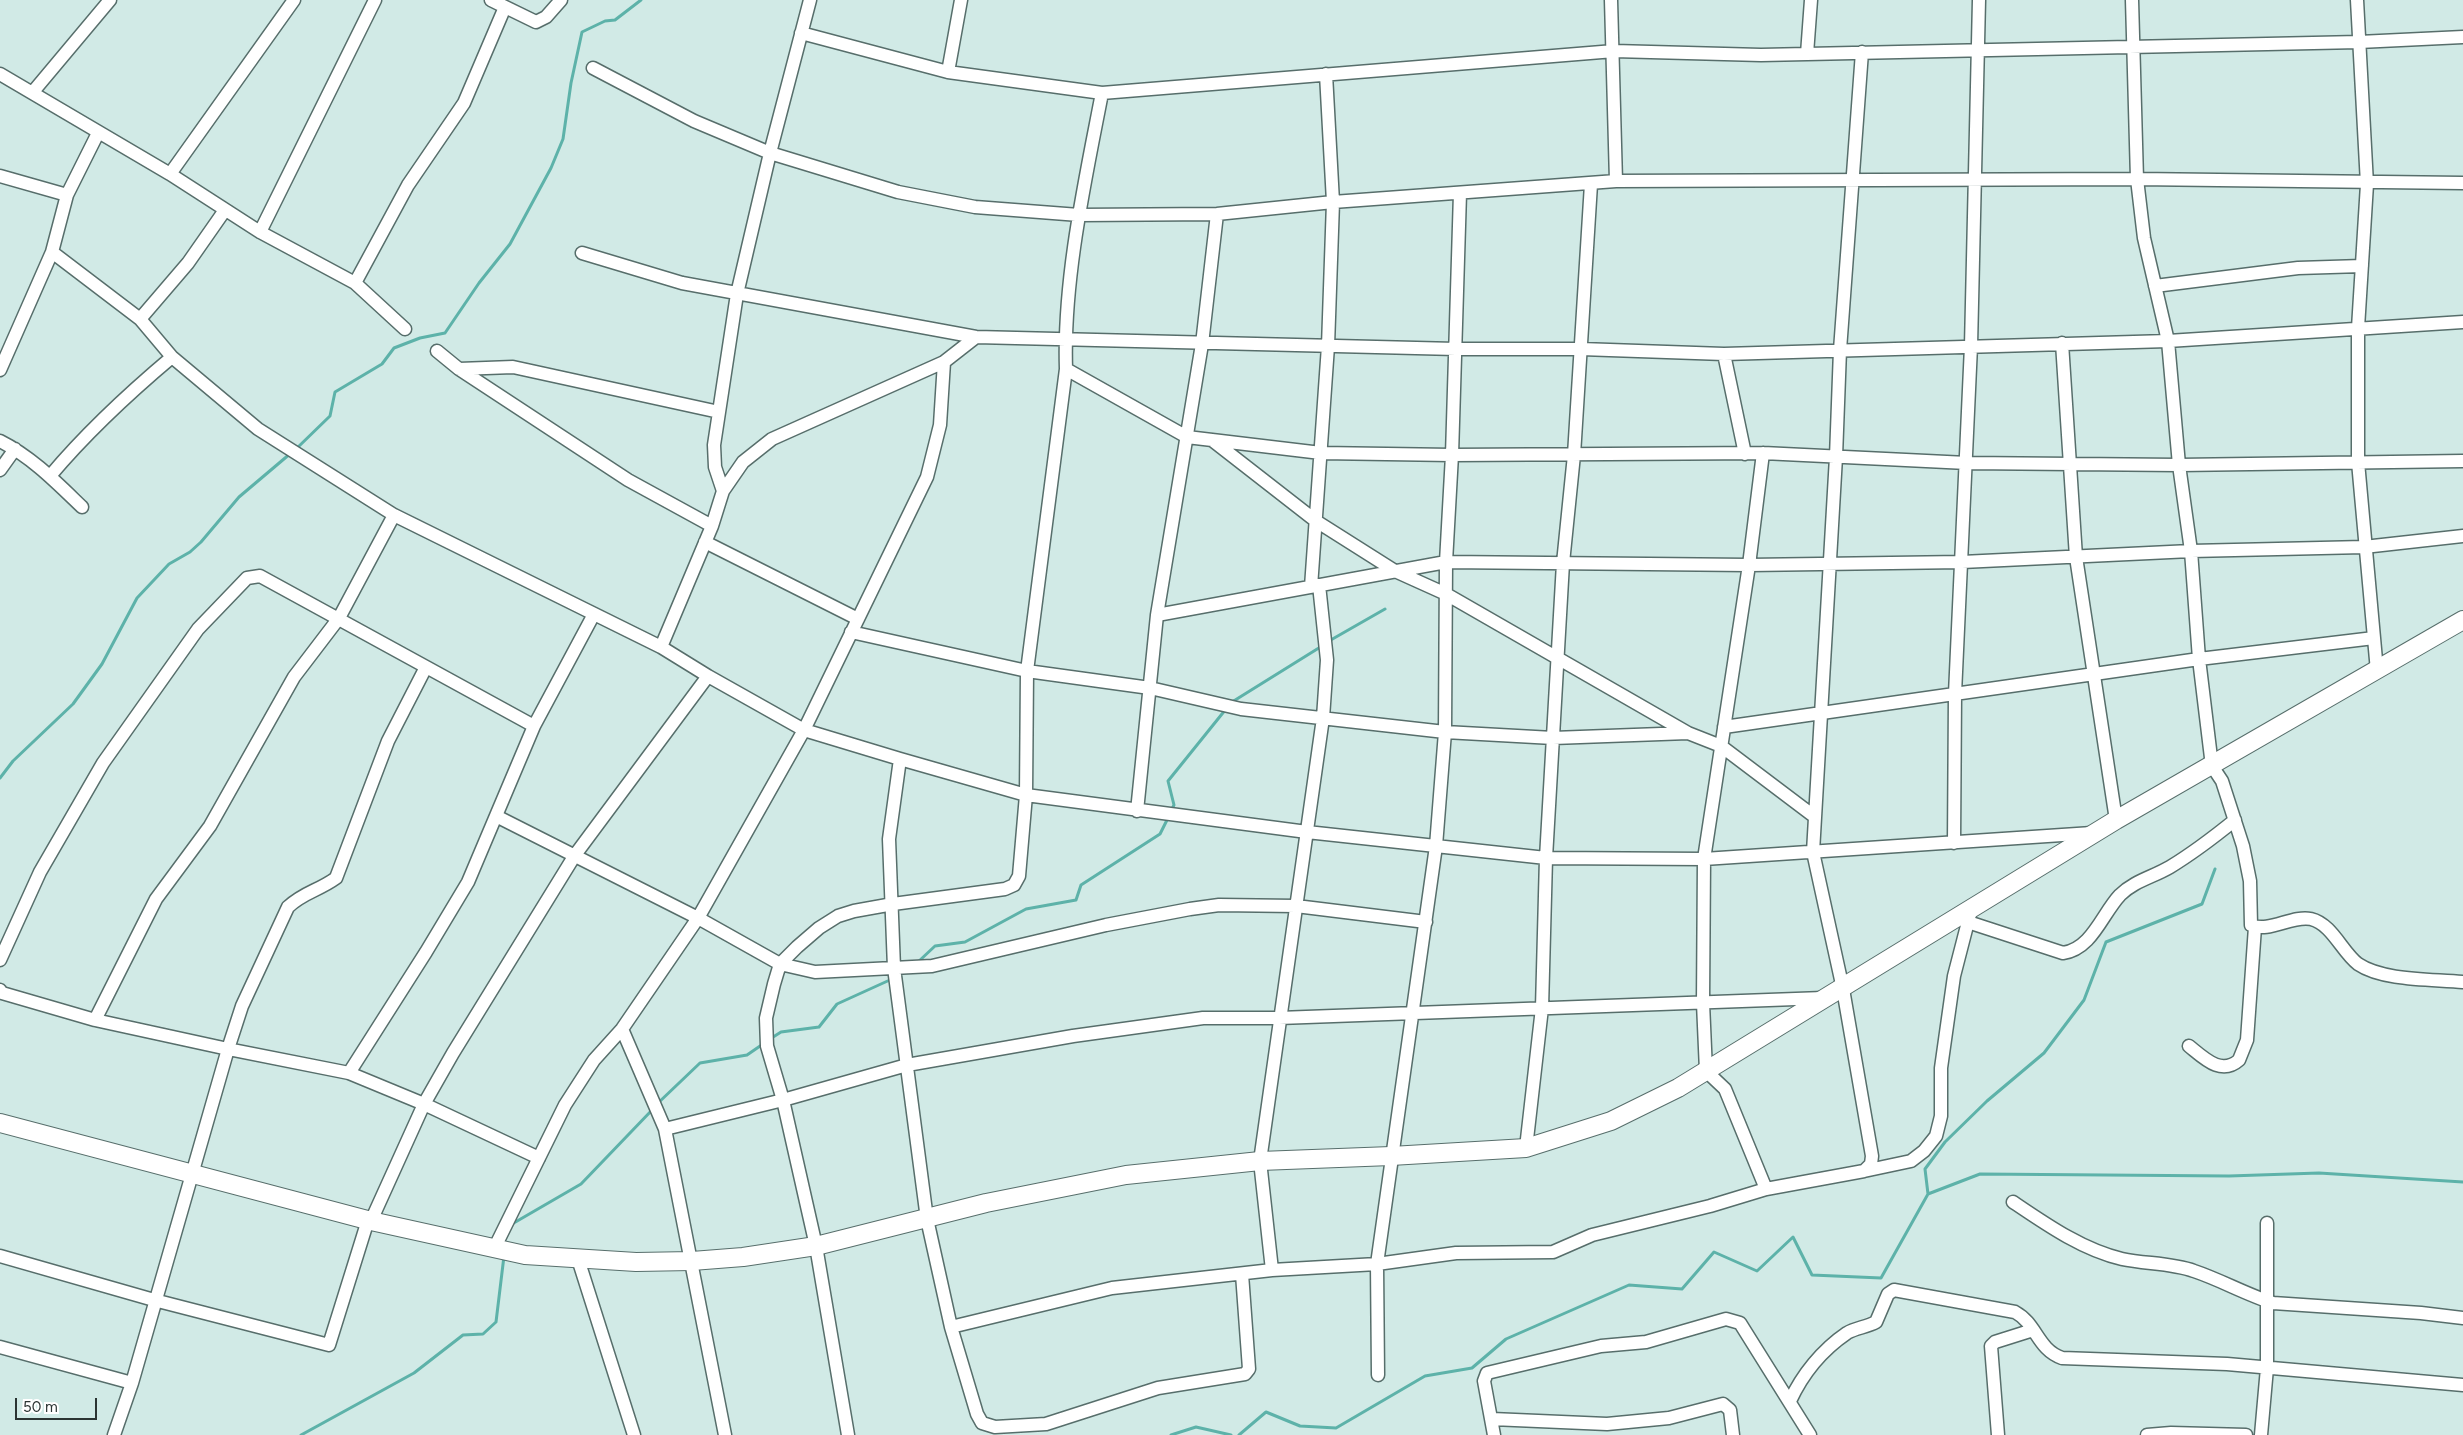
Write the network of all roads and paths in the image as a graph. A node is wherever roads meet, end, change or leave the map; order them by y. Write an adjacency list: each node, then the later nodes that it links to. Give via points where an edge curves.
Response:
1 (110, 0): 26 (street)
2 (294, 0): 30 (street)
3 (375, 0): 45 (street)
4 (491, 0): 13 (street)
5 (561, 0): 13 (street, via 546,17 536,22)
6 (810, 0): 14 (street)
7 (961, 0): 23 (street)
8 (1611, 0): 19 (street)
9 (1811, 0): 21 (street)
10 (1979, 0): 18 (street)
11 (2132, 0): 17 (street)
12 (2357, 0): 16 (street)
13 (505, 7): 49 (street, via 464,103 408,185)
14 (801, 33): 23 (street); 29 (street)
15 (2463, 37): 16 (street)
16 (2359, 42): 17 (street); 37 (street)
17 (2134, 46): 18 (street); 34 (street)
18 (1979, 50): 20 (street); 32 (street)
19 (1614, 51): 21 (street); 25 (street); 35 (street)
20 (1862, 52): 21 (street); 33 (street)
21 (1807, 54)
22 (592, 68): 29 (street, via 694,121)
23 (948, 72): 27 (street)
24 (0, 74): 26 (street)
25 (1326, 74): 27 (street); 41 (street)
26 (32, 93): 28 (street)
27 (1102, 93): 44 (street)
28 (98, 133): 30 (street); 40 (street)
29 (770, 153): 44 (street, via 898,192 975,207); 51 (street)
30 (170, 174): 42 (street)
31 (0, 176): 40 (street)
32 (1976, 179): 33 (street); 34 (street); 62 (street)
33 (1851, 180): 35 (street); 65 (street)
34 (2137, 180): 37 (street); 50 (street, via 2144,238)
35 (1616, 181): 36 (street)
36 (1591, 184): 39 (street); 64 (street)
37 (2367, 184): 38 (street); 48 (street)
38 (2463, 184)
39 (1460, 193): 41 (street); 63 (street)
40 (67, 195): 46 (street)
41 (1333, 202): 43 (street); 61 (street)
42 (225, 210): 45 (street); 52 (street, via 188,263)
43 (1217, 214): 44 (street); 60 (street)
44 (1079, 215): 57 (street)
45 (260, 232): 49 (street)
46 (52, 252): 52 (street); 72 (street)
47 (582, 254): 51 (street, via 682,283)
48 (2362, 266): 50 (street, via 2298,268); 54 (street)
49 (355, 283): 55 (street)
50 (2155, 286): 58 (street)
51 (737, 294): 56 (street); 73 (street)
52 (140, 319): 68 (street)
53 (2463, 322): 54 (street)
54 (2358, 328): 58 (street); 85 (street)
55 (404, 329)
56 (976, 338): 57 (street); 69 (street)
57 (1065, 339): 60 (street); 70 (street)
58 (2168, 341): 59 (street); 88 (street)
59 (2062, 343): 62 (street); 87 (street)
60 (1202, 344): 61 (street); 74 (street)
61 (1328, 346): 63 (street); 78 (street)
62 (1971, 346): 65 (street); 86 (street)
63 (1456, 349): 64 (street); 81 (street)
64 (1581, 349): 67 (street); 82 (street)
65 (1840, 350): 67 (street); 83 (street)
66 (436, 351): 71 (street)
67 (1724, 354): 79 (street)
68 (172, 357): 90 (street, via 123,398); 93 (street, via 258,429)
69 (944, 362): 91 (street, via 772,439 742,462); 112 (street, via 940,425 926,477)
70 (1066, 368): 74 (street); 120 (street)
71 (459, 369): 73 (street, via 513,367); 95 (street, via 628,480)
72 (0, 370)
73 (719, 412): 91 (street, via 714,445 715,467)
74 (1188, 436): 75 (street); 110 (street)
75 (1212, 440): 78 (street); 94 (street)
76 (0, 441): 77 (street)
77 (15, 449): 89 (street); 90 (street)
78 (1320, 453): 81 (street); 94 (street)
79 (1746, 454): 80 (street); 82 (street)
80 (1763, 454): 83 (street); 105 (street)
81 (1452, 455): 82 (street); 101 (street)
82 (1574, 455): 103 (street)
83 (1836, 457): 86 (street); 104 (street)
84 (2463, 461): 85 (street)
85 (2358, 462): 88 (street); 98 (street)
86 (1967, 463): 87 (street); 102 (street)
87 (2070, 464): 88 (street); 100 (street)
88 (2179, 465): 99 (street)
89 (0, 470)
90 (50, 476): 92 (street)
91 (723, 492): 95 (street)
92 (82, 507)
93 (394, 515): 109 (street); 111 (street)
94 (1316, 521): 106 (street); 107 (street)
95 (712, 526): 97 (street)
96 (2463, 536): 98 (street)
97 (705, 542): 112 (street); 116 (street)
98 (2364, 547): 99 (street); 115 (street)
99 (2191, 551): 100 (street); 118 (street)
100 (2076, 557): 102 (street); 122 (street)
101 (1446, 562): 103 (street); 106 (street); 108 (street)
102 (1962, 562): 104 (street); 125 (street)
103 (1563, 563): 105 (street); 117 (street)
104 (1830, 564): 105 (street); 126 (street)
105 (1749, 565): 129 (street)
106 (1395, 571): 107 (street); 108 (street)
107 (1315, 586): 110 (street); 127 (street, via 1327,660)
108 (1446, 594): 117 (street); 131 (street)
109 (594, 614): 116 (street); 128 (street)
110 (1157, 615): 124 (street)
111 (338, 618): 119 (street); 157 (street, via 260,576 247,578 198,629 103,763 40,872); 168 (street, via 294,677 210,826 156,900)
112 (858, 619): 114 (street)
113 (2463, 620): 121 (street)
114 (851, 632): 120 (street); 130 (street)
115 (2374, 638): 118 (street); 121 (street)
116 (661, 647): 123 (street)
117 (1558, 658): 132 (street); 133 (street)
118 (2199, 659): 122 (street); 136 (street)
119 (426, 667): 128 (street); 171 (street, via 388,741 336,878 322,888 301,895 288,907 242,1006)
120 (1027, 671): 124 (street); 137 (street)
121 (2377, 671): 136 (street)
122 (2092, 675): 125 (street); 141 (street)
123 (708, 676): 130 (street); 148 (street)
124 (1150, 688): 127 (street, via 1241,709); 138 (street)
125 (1955, 694): 126 (street); 145 (street)
126 (1820, 713): 129 (street); 140 (street)
127 (1323, 718): 131 (street); 143 (street)
128 (534, 726): 139 (street)
129 (1724, 727): 134 (street)
130 (804, 730): 135 (street); 154 (street)
131 (1445, 732): 133 (street); 146 (street)
132 (1688, 733): 133 (street); 134 (street)
133 (1553, 738): 149 (street)
134 (1721, 746): 140 (street); 150 (street)
135 (900, 759): 137 (street); 151 (street, via 890,827)
136 (2212, 766): 141 (street); 142 (street, via 2222,781)
137 (1026, 794): 138 (street); 151 (street, via 1019,876 1014,885 1005,889)
138 (1137, 811): 143 (street)
139 (496, 816): 148 (street); 174 (street, via 468,882)
140 (1815, 817): 147 (street)
141 (2116, 820): 144 (street)
142 (2235, 820): 153 (street, via 2168,868 2128,888 2083,945 2072,952 2064,953); 156 (street, via 2250,880 2249,921)
143 (1307, 832): 146 (street); 152 (street)
144 (2094, 833): 145 (street); 153 (street)
145 (1954, 843): 147 (street)
146 (1436, 846): 149 (street); 155 (street)
147 (1813, 852): 150 (street); 161 (street)
148 (575, 855): 154 (street); 176 (street)
149 (1546, 858): 150 (street); 165 (street)
150 (1704, 859): 164 (street)
151 (893, 904): 158 (street, via 838,916 819,928); 159 (street)
152 (1296, 906): 155 (street); 159 (street, via 1243,904 1190,909 932,966); 167 (street)
153 (1970, 915): 161 (street); 183 (street, via 1952,993 1941,1068 1941,1116 1936,1136 1911,1161)
154 (698, 918): 158 (street); 169 (street)
155 (1426, 922): 166 (street)
156 (2255, 927): 160 (street, via 2312,919 2322,925 2357,963 2368,969 2390,976); 170 (street, via 2247,1040 2239,1060 2226,1067 2212,1064)
157 (0, 960)
158 (780, 964): 159 (street, via 826,972); 175 (street, via 765,1031)
159 (894, 968): 172 (street)
160 (2463, 982)
161 (1843, 989): 163 (street); 183 (street, via 1872,1156 1871,1164)
162 (0, 990): 168 (street)
163 (1826, 998): 164 (street); 173 (street)
164 (1703, 1003): 165 (street); 173 (street)
165 (1542, 1008): 166 (street); 179 (street)
166 (1413, 1012): 167 (street); 180 (street)
167 (1279, 1018): 172 (street, via 1203,1018 1073,1036); 182 (street)
168 (95, 1020): 171 (street)
169 (622, 1029): 178 (street); 181 (street, via 594,1060 565,1104)
170 (2189, 1046)
171 (228, 1049): 174 (street); 184 (street)
172 (908, 1065): 175 (street); 187 (street)
173 (1706, 1072): 179 (street, via 1611,1121); 185 (street, via 1725,1089)
174 (349, 1073): 176 (street)
175 (784, 1100): 178 (street); 190 (street)
176 (424, 1104): 181 (street); 188 (street)
177 (0, 1123): 184 (street)
178 (665, 1129): 194 (street)
179 (1526, 1148): 180 (street)
180 (1391, 1156): 182 (street); 195 (street)
181 (540, 1158): 191 (street)
182 (1260, 1161): 187 (street, via 1126,1175 986,1203); 196 (street)
183 (1864, 1171): 185 (street)
184 (192, 1173): 188 (street); 198 (street)
185 (1766, 1189): 195 (street, via 1592,1235 1553,1252 1456,1253)
186 (2014, 1202): 199 (street, via 2100,1253 2193,1270)
187 (927, 1219): 190 (street); 201 (street)
188 (369, 1221): 191 (street); 198 (street, via 329,1345)
189 (2266, 1223): 199 (street)
190 (816, 1246): 194 (street); 213 (street)
191 (494, 1249): 193 (street)
192 (0, 1256): 198 (street)
193 (578, 1259): 194 (street); 211 (street)
194 (692, 1262): 212 (street)
195 (1378, 1264): 196 (street); 205 (street)
196 (1272, 1270): 197 (street)
197 (1242, 1274): 201 (street, via 1112,1288); 201 (street, via 1249,1369 1245,1374 1158,1388 1046,1424 995,1427 982,1423)
198 (154, 1300): 206 (street)
199 (2265, 1301): 200 (street); 204 (street)
200 (2463, 1318)
201 (950, 1327)
202 (2033, 1330): 204 (street, via 2051,1354 2062,1358); 208 (street, via 2026,1318 2015,1312 1894,1290 1888,1294 1876,1322 1848,1332 1841,1338 1804,1374); 217 (street, via 1995,1342 1992,1346)
203 (0, 1347): 206 (street)
204 (2266, 1368): 207 (street); 220 (street)
205 (1378, 1375)
206 (132, 1383): 210 (street)
207 (2463, 1385)
208 (1790, 1401): 209 (street, via 1740,1323 1726,1319 1646,1342 1600,1346 1487,1373 1484,1381); 216 (street)
209 (1492, 1419): 214 (street); 215 (street, via 1607,1424 1669,1418 1723,1404 1730,1410)
210 (114, 1435)
211 (634, 1435)
212 (726, 1435)
213 (848, 1435)
214 (1494, 1435)
215 (1733, 1435)
216 (1810, 1435)
217 (1998, 1435)
218 (2147, 1435): 219 (street)
219 (2246, 1435)
220 (2261, 1435)

